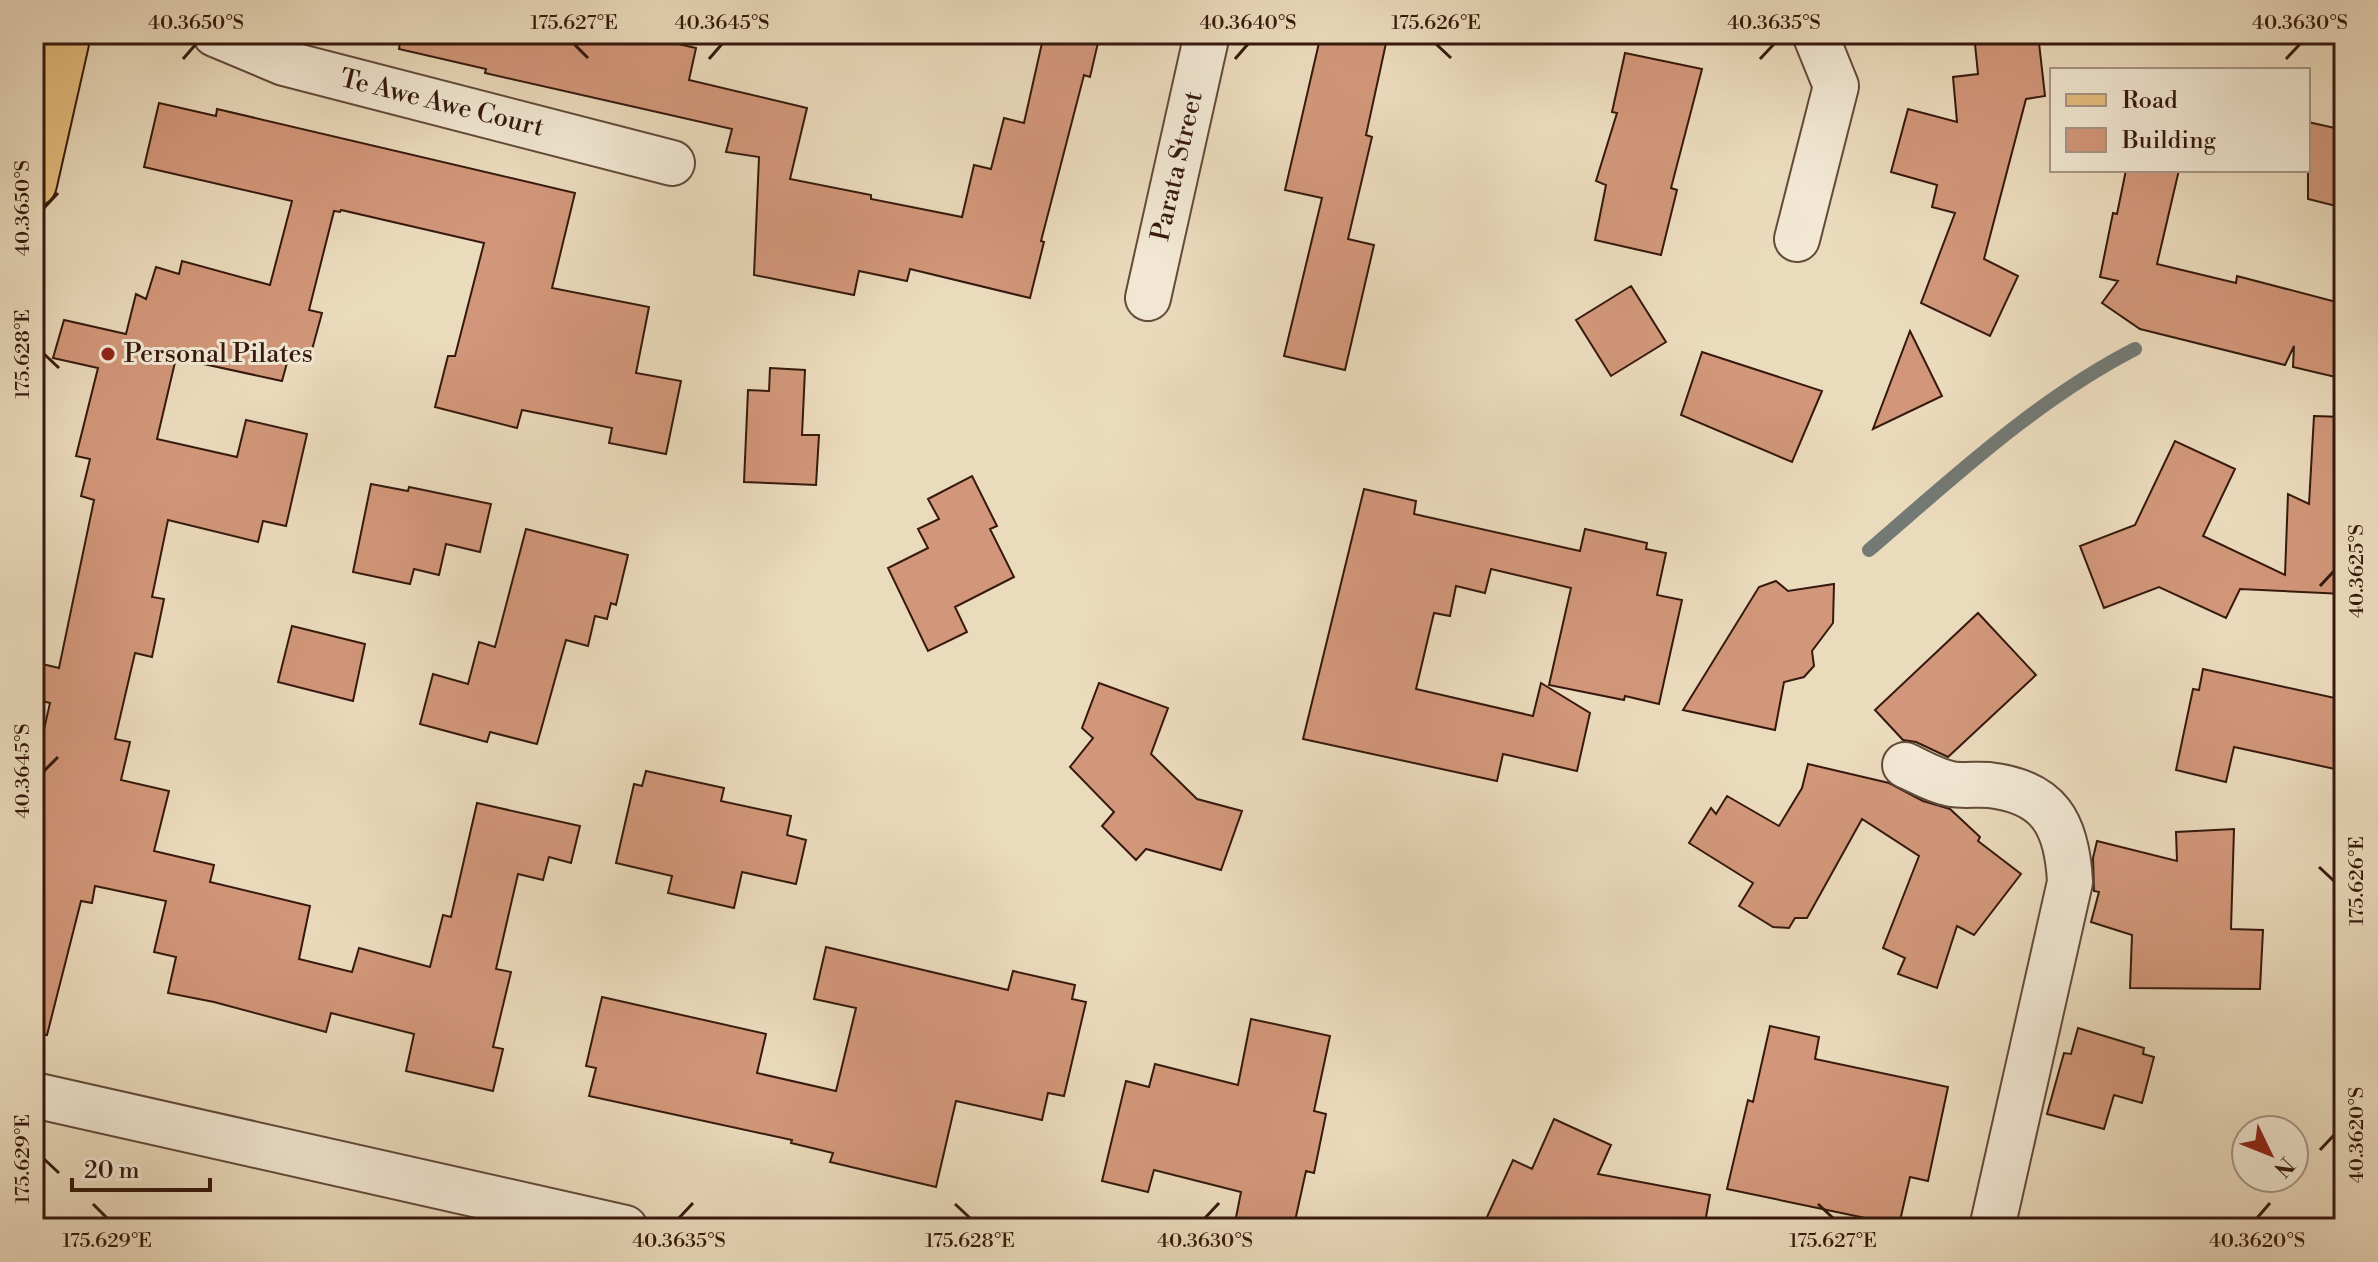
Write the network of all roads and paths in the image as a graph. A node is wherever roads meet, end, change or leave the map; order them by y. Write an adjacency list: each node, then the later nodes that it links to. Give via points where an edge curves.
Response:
1 (68, 34): 6 (main road)
2 (215, 34): 5 (street, Te Awe Awe Court, via 284,63)
3 (1207, 34): 8 (street, Parata Street)
4 (1815, 34): 7 (street, via 1836,86)
5 (672, 163)
6 (34, 184)
7 (1797, 239)
8 (1148, 298)
9 (1905, 765): 12 (street, via 1952,784 2020,790 2037,799 2055,820 2069,851 2070,882)
10 (34, 1095): 11 (street)
11 (625, 1228)
12 (1992, 1228)

